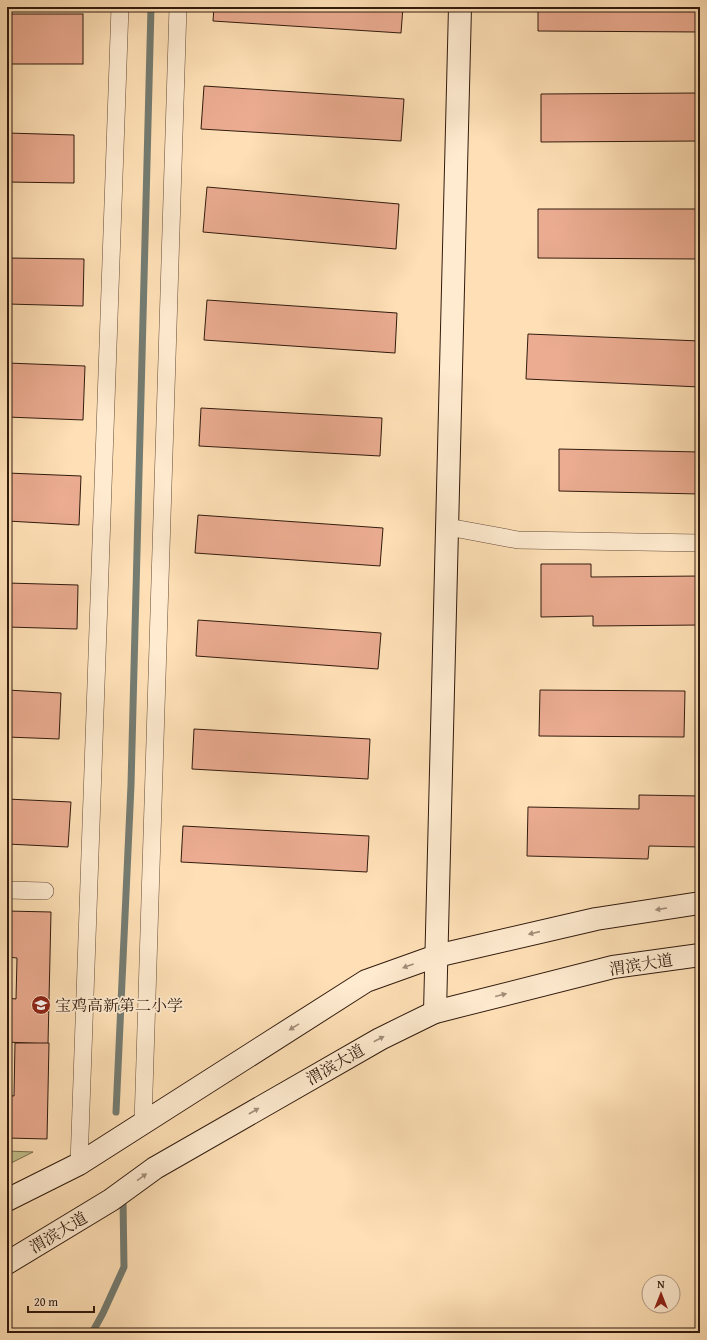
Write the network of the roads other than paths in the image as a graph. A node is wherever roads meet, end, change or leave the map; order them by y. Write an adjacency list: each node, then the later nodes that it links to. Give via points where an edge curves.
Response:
1 (120, 7): 13 (street)
2 (178, 7): 12 (street)
3 (460, 7): 4 (main road)
4 (448, 527): 5 (street, via 518,540); 10 (main road)
5 (700, 543)
6 (7, 890): 7 (street)
7 (45, 891)
8 (700, 903): 10 (main road, one-way to 10, via 596,919)
9 (700, 955): 11 (main road, 渭滨大道, one-way to 9, via 613,967)
10 (436, 956): 11 (main road); 12 (main road, one-way to 12, via 366,982)
11 (435, 1012): 15 (main road, 渭滨大道, one-way to 11, via 111,1200 155,1168 380,1039)
12 (144, 1122): 13 (main road)
13 (79, 1164): 14 (main road)
14 (7, 1200)
15 (7, 1263)

